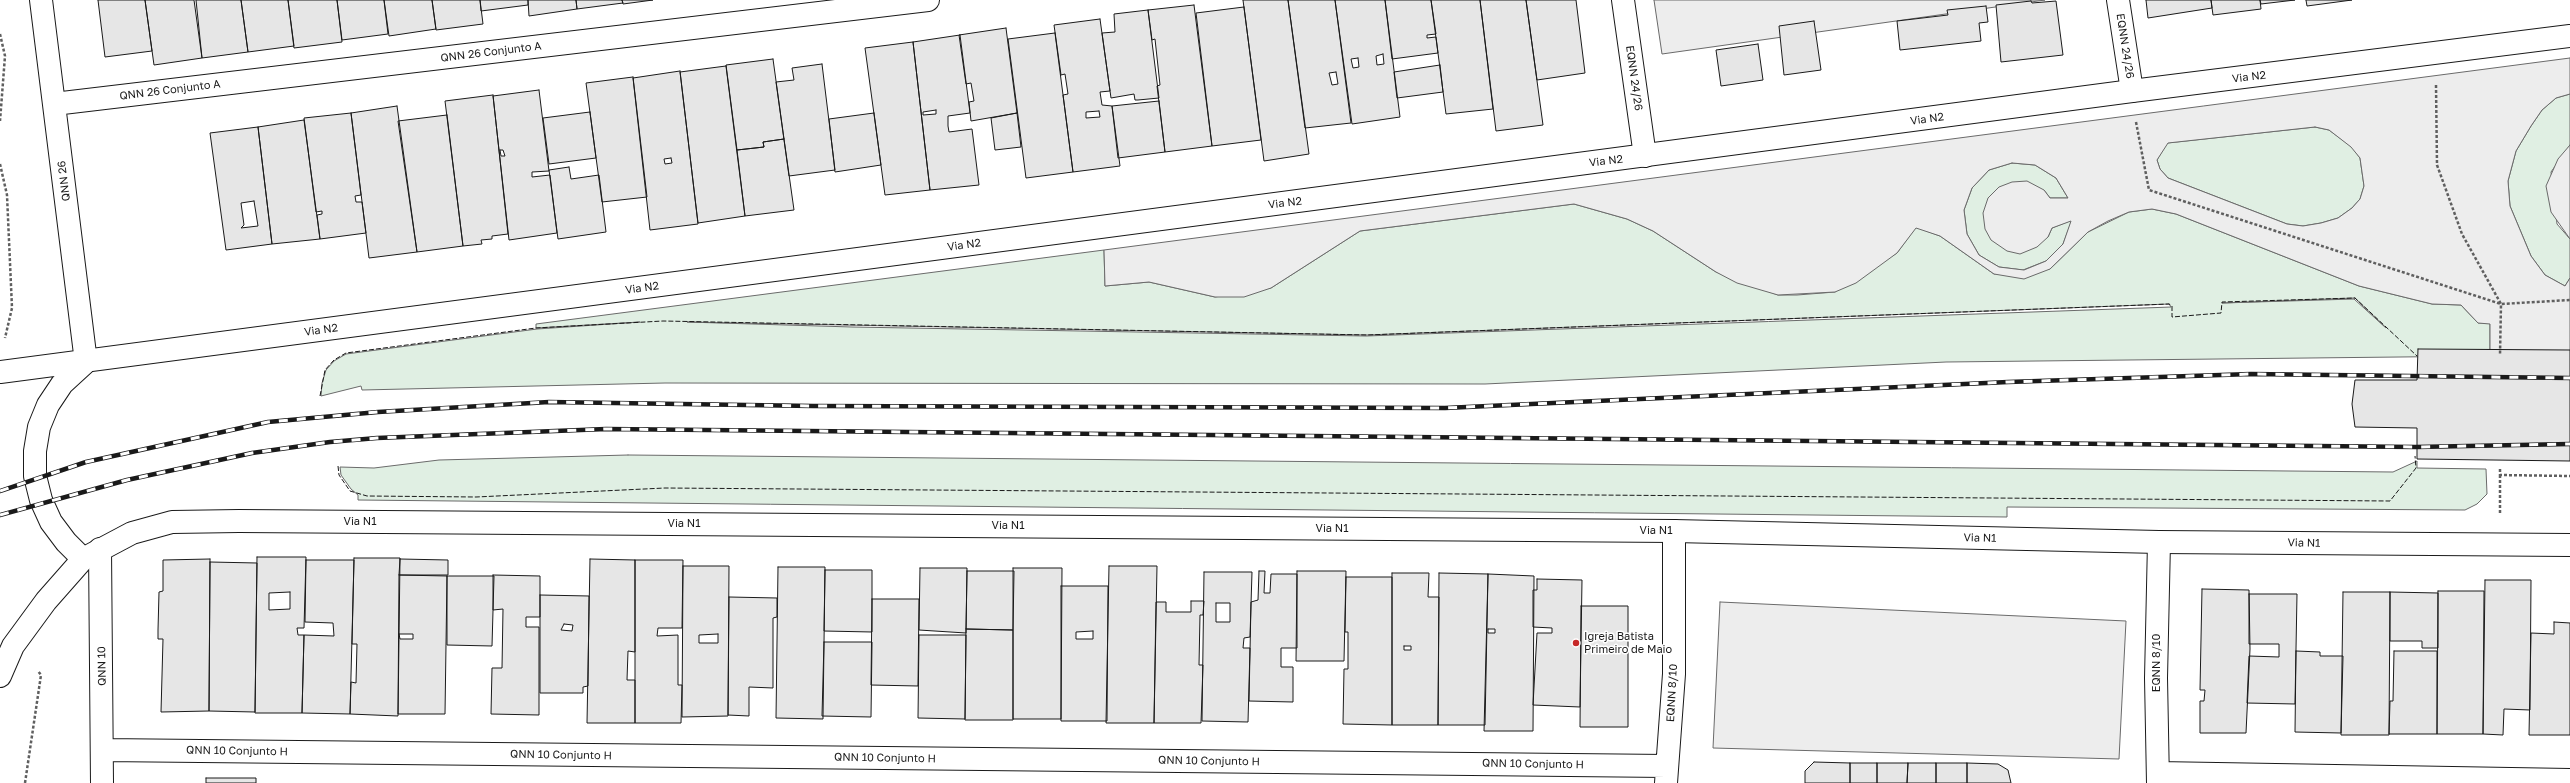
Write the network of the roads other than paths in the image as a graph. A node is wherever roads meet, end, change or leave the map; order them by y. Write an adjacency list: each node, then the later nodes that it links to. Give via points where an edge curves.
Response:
1 (41, 0): 7 (main road, QNN 26)
2 (928, 0): 7 (main road, QNN 26 Conjunto A)
3 (1623, 0): 8 (main road, EQNN 24/26)
4 (2118, 0): 6 (main road, EQNN 24/26)
5 (2570, 36): 6 (main road, Via N2)
6 (2132, 91): 8 (main road, Via N2)
7 (54, 104): 9 (main road, QNN 26)
8 (1645, 156): 9 (main road, Via N2)
9 (86, 362): 10 (main road, Via N2); 14 (main road, via 62,384 48,405 39,427 35,476 41,500 51,522 66,542)
10 (0, 372)
11 (1674, 531): 12 (main road, Via N1); 14 (main road, Via N1, via 239,521 172,522 132,533); 17 (main road, EQNN 8/10, via 1674,674)
12 (2159, 542): 13 (main road, Via N1); 18 (main road, EQNN 8/10, via 2156,678)
13 (2570, 546)
14 (92, 554): 15 (main road, via 46,601 13,646); 16 (main road, QNN 10)
15 (0, 676)
16 (103, 750): 17 (main road, QNN 10 Conjunto H); 20 (main road, QNN 10)
17 (1667, 774)
18 (2158, 778): 19 (main road)
19 (2570, 780)
20 (102, 783)

